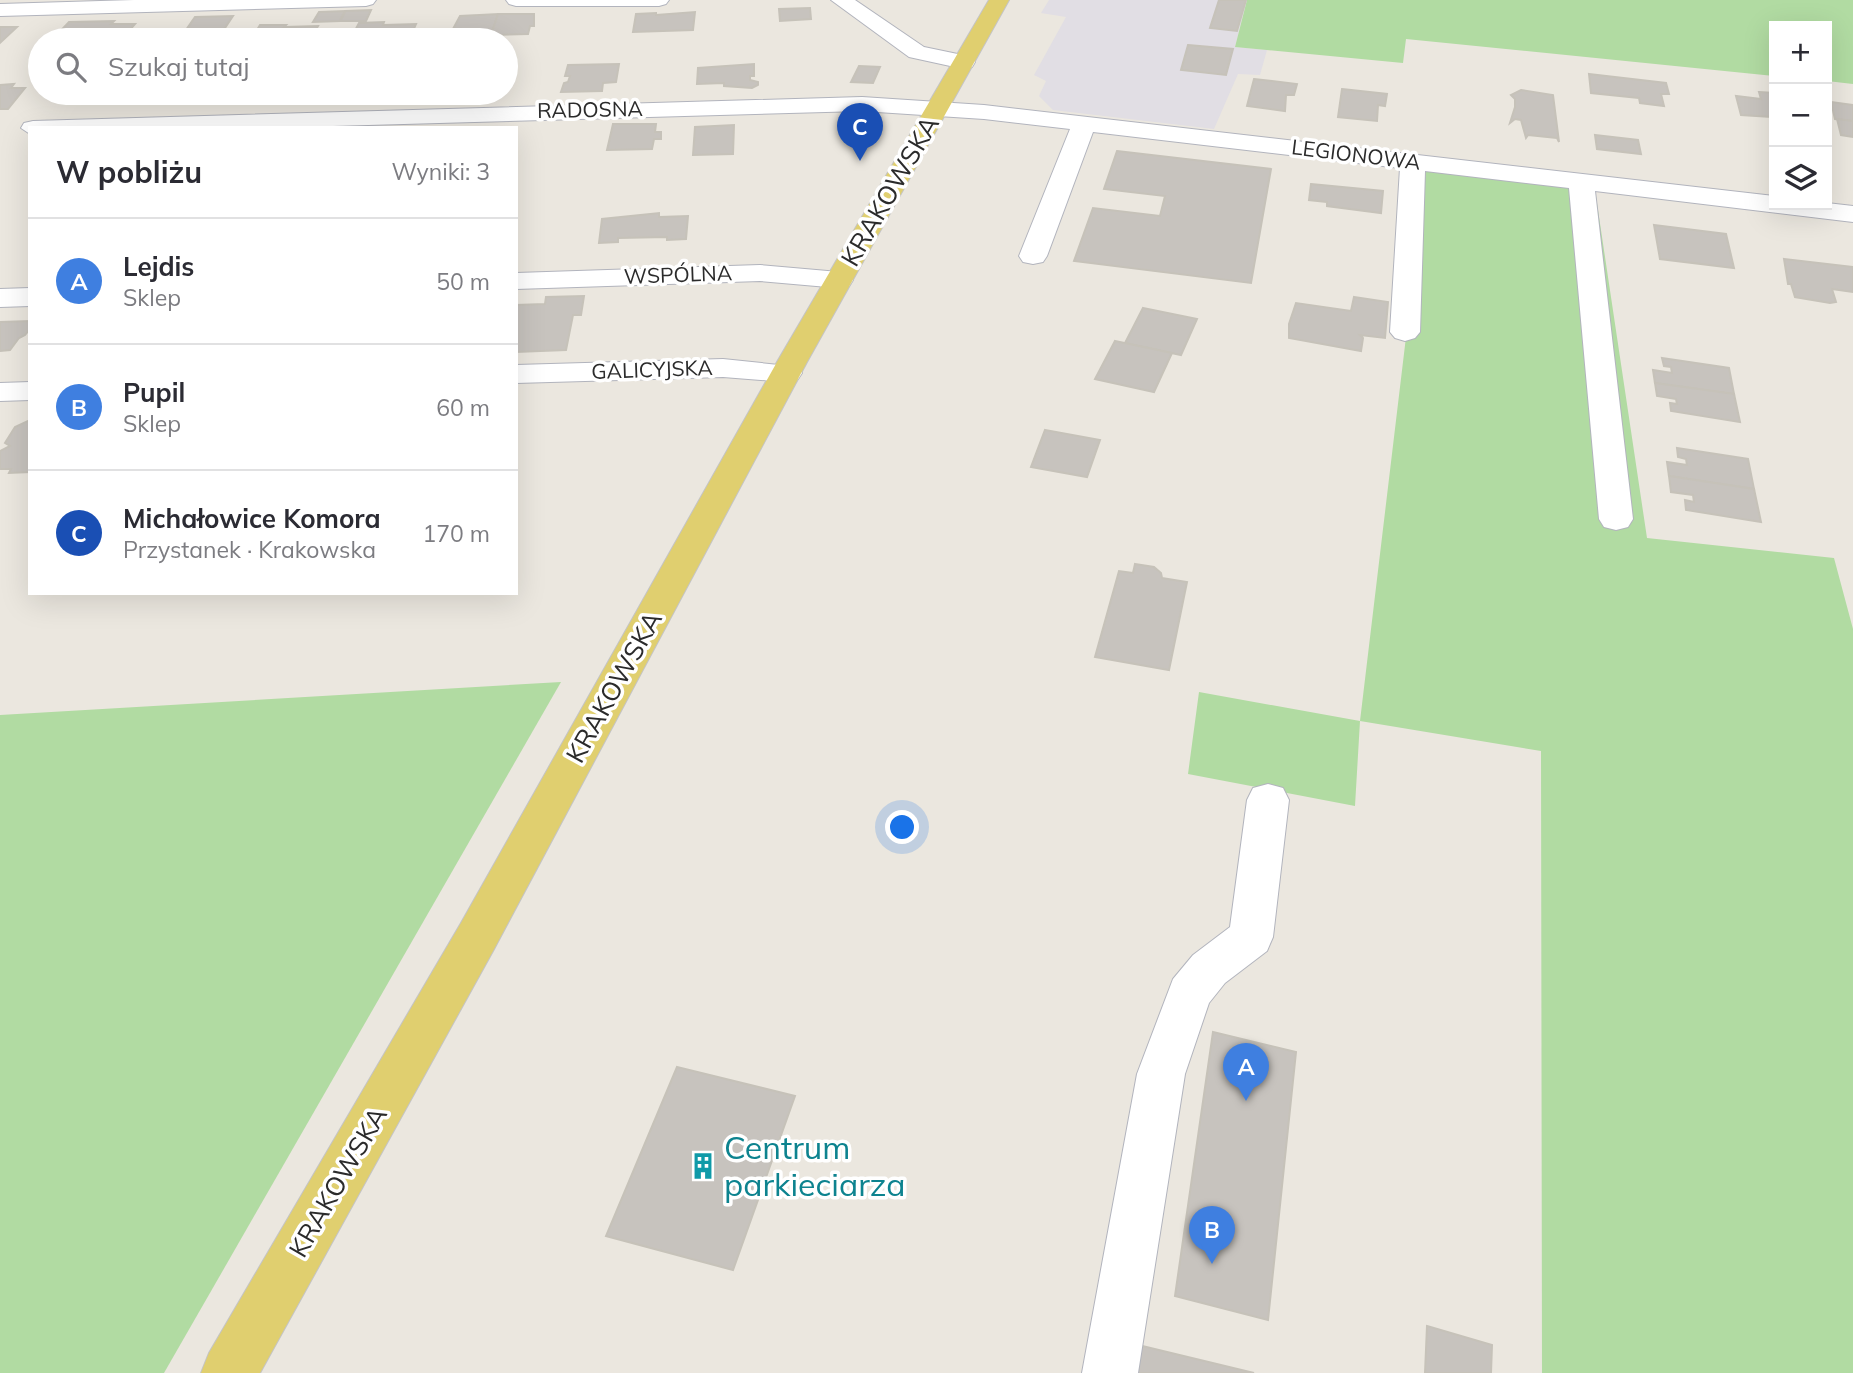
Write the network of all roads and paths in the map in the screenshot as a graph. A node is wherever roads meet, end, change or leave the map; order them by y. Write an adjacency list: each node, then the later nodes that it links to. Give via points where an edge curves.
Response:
1 (366, 0): 6 (street)
2 (516, 0): 3 (street)
3 (659, 0)
4 (841, 0): 7 (street, via 917,52)
5 (999, 0): 7 (main road, KRAKOWSKA)
6 (0, 10)
7 (964, 62): 8 (main road, KRAKOWSKA)
8 (938, 108): 9 (street, LEGIONOWA); 10 (street, RADOSNA, via 834,104); 17 (main road, KRAKOWSKA)
9 (1084, 124): 11 (street, LEGIONOWA); 16 (street)
10 (92, 126)
11 (1413, 161): 12 (street, LEGIONOWA); 21 (street)
12 (1581, 181): 13 (street, LEGIONOWA); 26 (street)
13 (1769, 203)
14 (1823, 210): 15 (street, LEGIONOWA)
15 (1853, 214)
16 (1034, 256)
17 (839, 280): 18 (street, WSPÓLNA, via 760,273); 22 (main road, KRAKOWSKA)
18 (518, 281)
19 (28, 297): 20 (street)
20 (0, 298)
21 (1405, 332)
22 (787, 373): 23 (street, GALICYJSKA, via 723,368); 28 (main road, KRAKOWSKA, via 477,937)
23 (518, 374)
24 (28, 391): 25 (street)
25 (0, 392)
26 (1616, 519)
27 (1268, 800): 29 (street, via 1251,937 1209,969 1189,993 1161,1074)
28 (229, 1373)
29 (1110, 1373)

